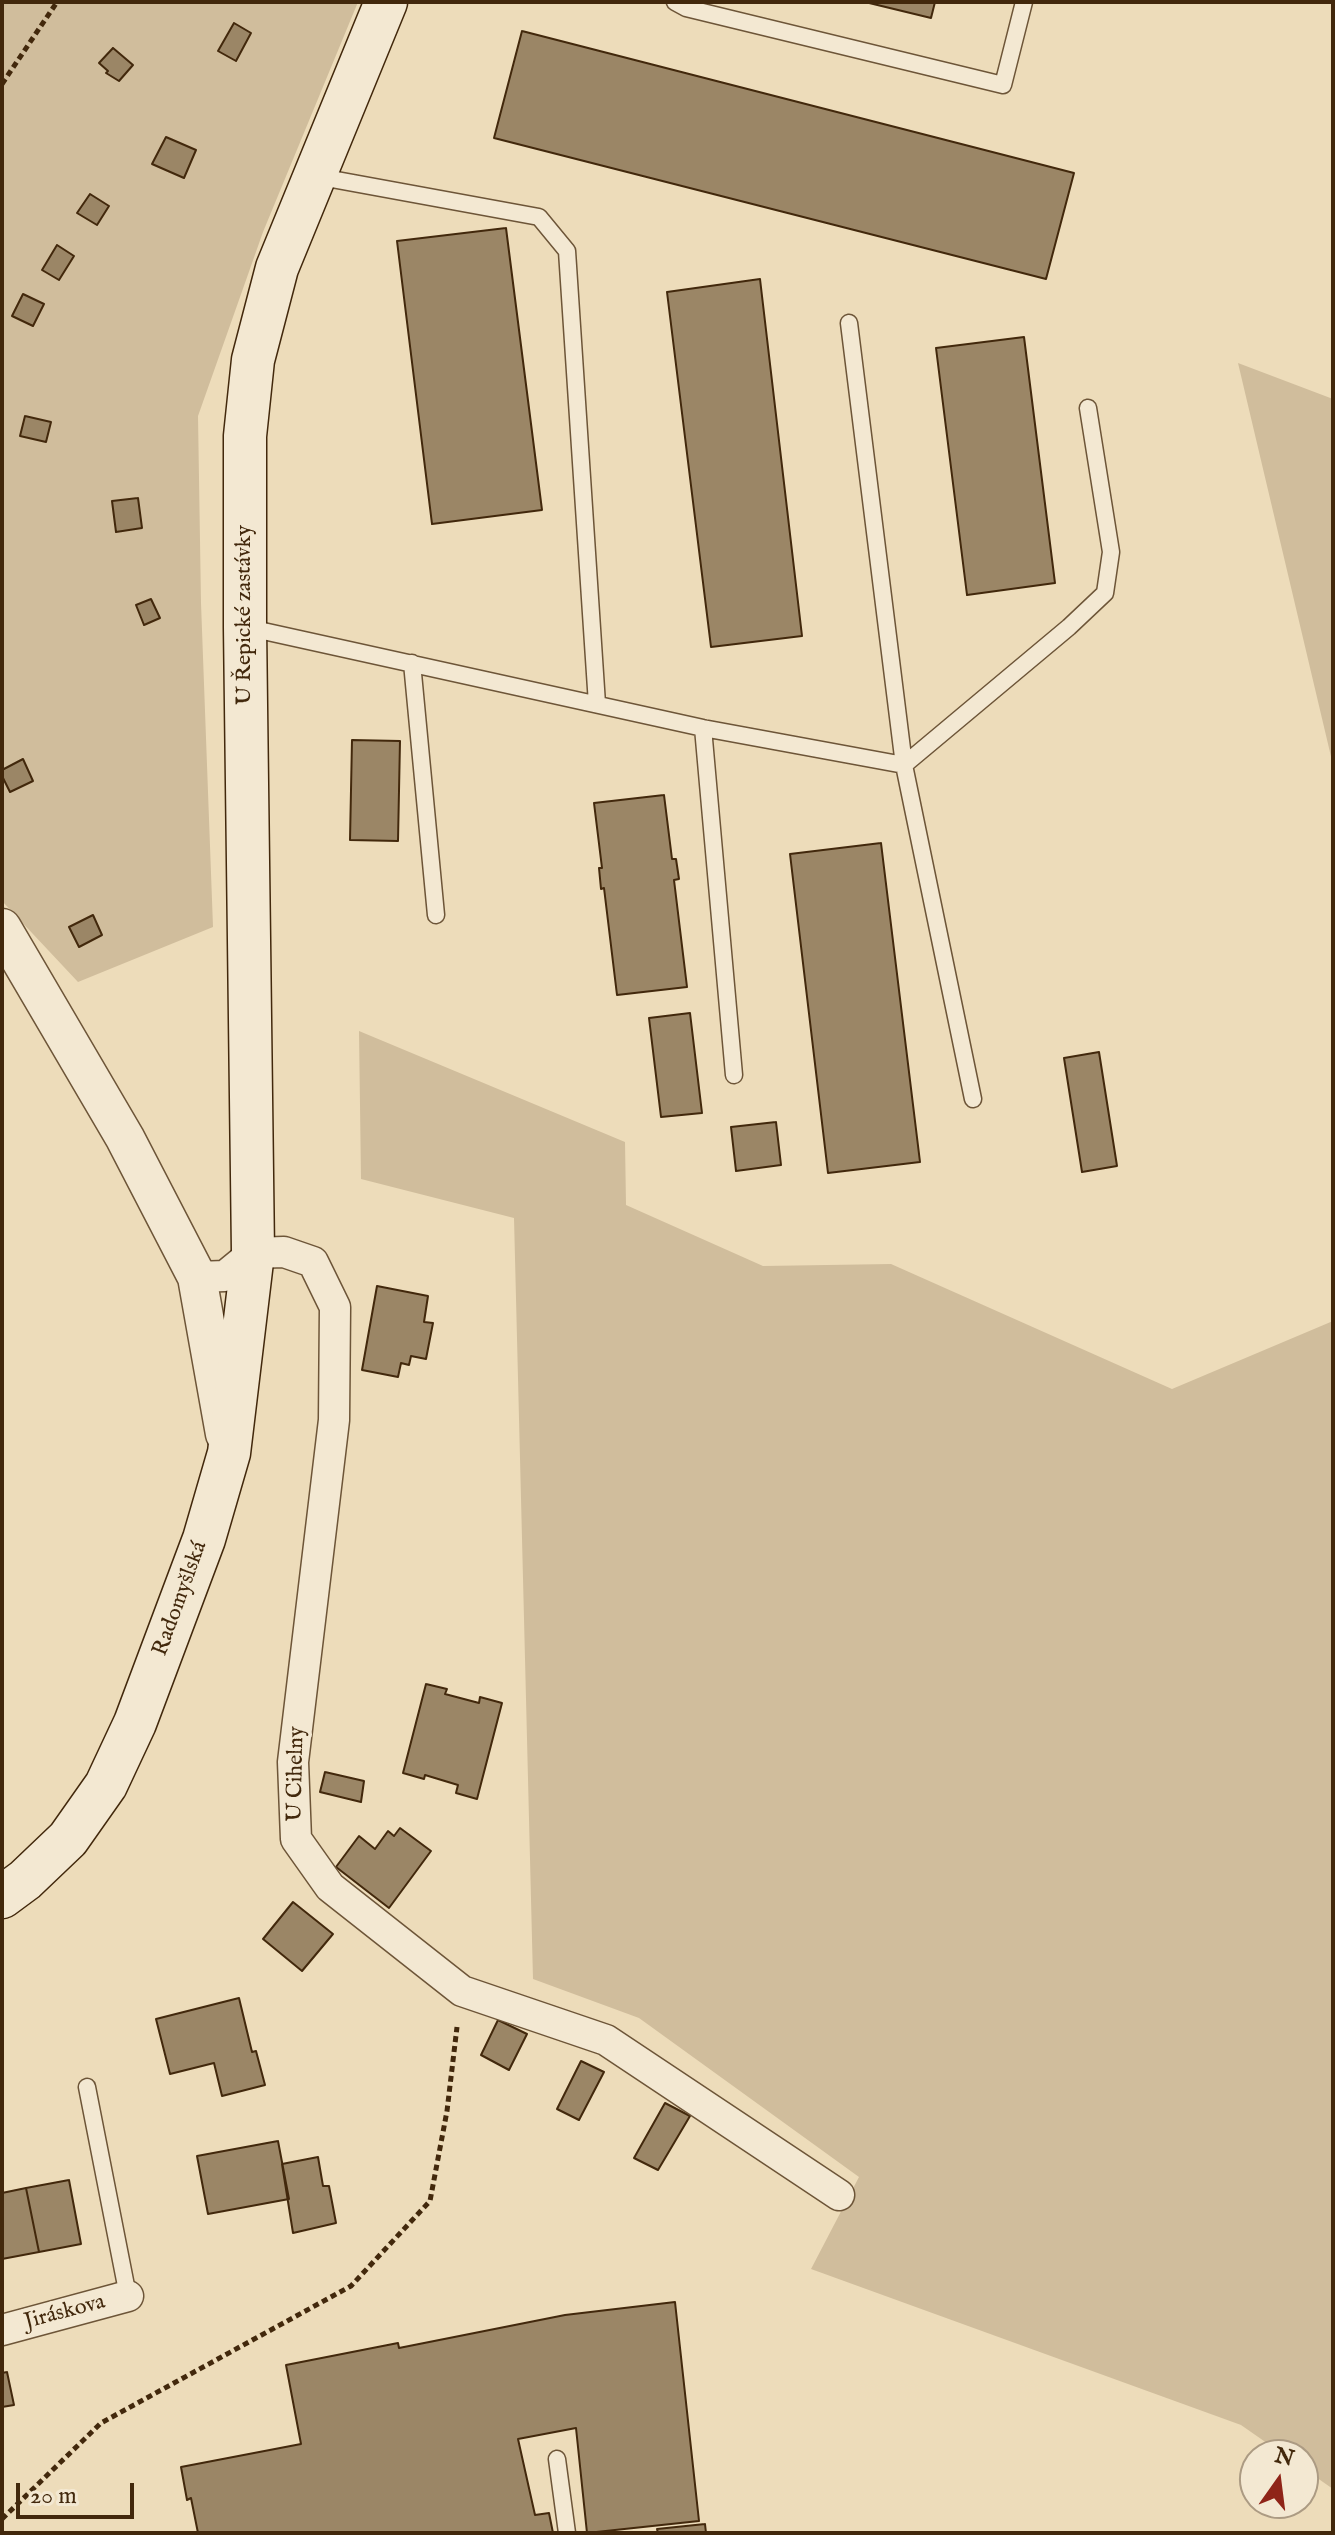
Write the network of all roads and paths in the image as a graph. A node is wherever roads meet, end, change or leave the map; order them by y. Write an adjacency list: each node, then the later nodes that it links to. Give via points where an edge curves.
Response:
1 (57, 2): 5 (path)
2 (386, 2): 6 (main road, U Řepické zastávky)
3 (675, 2): 4 (lane, via 1003,85)
4 (1024, 2)
5 (2, 84)
6 (315, 176): 9 (main road, U Řepické zastávky, via 277,268 253,360 245,436); 11 (lane, via 539,217 567,251)
7 (849, 323): 13 (lane)
8 (1088, 408): 13 (lane, via 1111,552 1105,593)
9 (245, 627): 10 (lane); 18 (main road, U Řepické zastávky)
10 (412, 663): 11 (lane); 14 (lane)
11 (597, 704): 12 (lane)
12 (703, 728): 13 (lane); 16 (lane)
13 (904, 765): 17 (lane)
14 (436, 915)
15 (2, 928): 19 (street, via 125,1138)
16 (734, 1075)
17 (973, 1099)
18 (253, 1253): 19 (street, via 225,1276); 20 (main road, Radomyšlská); 22 (street, U Cihelny, via 284,1252 313,1262 335,1307 334,1420 293,1762 296,1839 330,1887)
19 (197, 1277): 20 (street)
20 (229, 1453): 21 (main road, Radomyšlská, via 204,1539 106,1785 68,1839)
21 (2, 1897)
22 (462, 1991): 24 (street, U Cihelny, via 606,2040); 28 (path, via 430,2201 351,2286 101,2423)
23 (87, 2087): 25 (lane)
24 (839, 2195)
25 (128, 2296): 26 (street, Jiráskova)
26 (2, 2330)
27 (557, 2459): 29 (lane)
28 (2, 2519)
29 (567, 2533)

